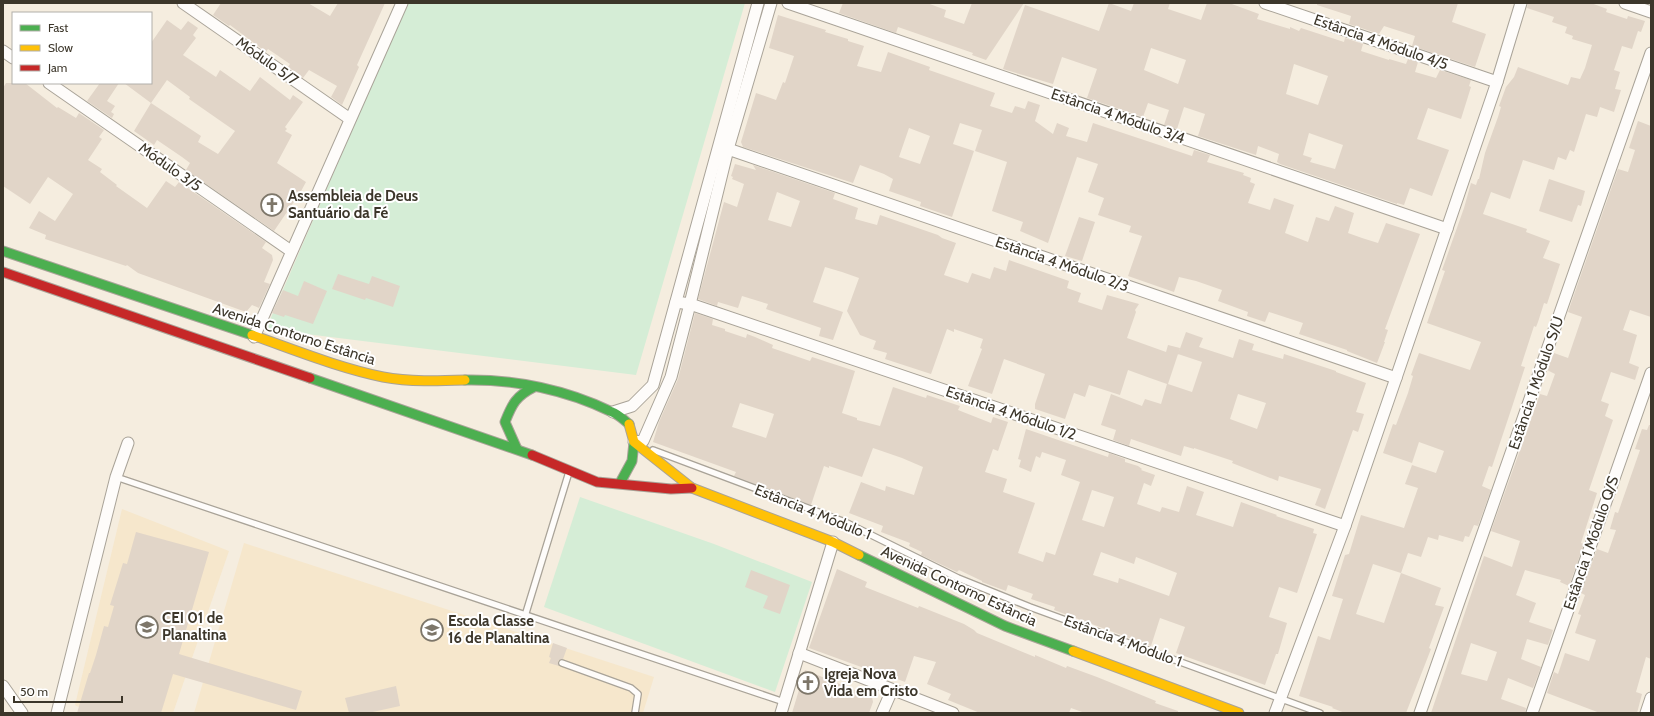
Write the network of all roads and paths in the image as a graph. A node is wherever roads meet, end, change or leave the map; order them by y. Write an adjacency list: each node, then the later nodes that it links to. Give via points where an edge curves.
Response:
1 (183, 3): 15 (street, Módulo 5/7)
2 (402, 3): 15 (street)
3 (758, 3): 21 (street)
4 (771, 3): 16 (street)
5 (788, 3): 17 (street, Estância 4 Módulo 3/4)
6 (1265, 3): 13 (street, Estância 4 Módulo 4/5)
7 (1522, 3): 13 (street)
8 (1625, 3): 9 (street)
9 (1651, 12)
10 (3, 51): 12 (street)
11 (1651, 53): 54 (street, Estância 1 Módulo S/U)
12 (12, 57)
13 (1497, 82): 17 (street)
14 (50, 84): 19 (street, Módulo 3/5)
15 (350, 119): 19 (street)
16 (728, 149): 22 (street); 25 (street, Estância 4 Módulo 2/3)
17 (1447, 229): 25 (street)
18 (3, 251): 23 (street, Avenida Contorno Estância)
19 (291, 251): 23 (street)
20 (3, 272): 30 (street, Avenida Contorno Estância)
21 (676, 302): 22 (street, Estância 4 Módulo 1/2); 27 (street, via 653,385 632,406)
22 (690, 304): 28 (street, via 671,377 643,441); 35 (street, Estância 4 Módulo 1/2)
23 (254, 337): 26 (street, Avenida Contorno Estância, via 384,377 484,380)
24 (1651, 373): 55 (street, Estância 1 Módulo Q/S)
25 (1396, 378): 35 (street)
26 (534, 387): 27 (street, Avenida Contorno Estância, via 554,390); 30 (street, via 519,394 505,422)
27 (613, 412): 28 (street, Avenida Contorno Estância, via 630,425)
28 (634, 442): 33 (street, via 632,461); 34 (street, Avenida Contorno Estância); 42 (lane, Estância 4 Módulo 1, via 844,522 958,578 1030,607)
29 (128, 443): 32 (street)
30 (517, 449): 31 (street, Avenida Contorno Estância)
31 (569, 472): 33 (street, Avenida Contorno Estância, via 597,482); 37 (lane)
32 (116, 477): 37 (lane); 46 (street)
33 (620, 483): 34 (street, Avenida Contorno Estância, via 670,489)
34 (692, 488): 36 (street, Avenida Contorno Estância)
35 (1345, 526): 42 (street)
36 (833, 542): 38 (street); 51 (street, Avenida Contorno Estância, via 1005,626)
37 (525, 616): 44 (lane)
38 (799, 653): 41 (street); 44 (street)
39 (562, 663): 47 (lane, via 632,688 638,694)
40 (3, 686): 45 (street)
41 (892, 690): 49 (street); 50 (street)
42 (1280, 698): 52 (street); 53 (lane, Estância 4 Módulo 1)
43 (1651, 698): 56 (street)
44 (784, 702): 48 (street)
45 (22, 713)
46 (56, 713)
47 (635, 713)
48 (780, 713)
49 (882, 713)
50 (953, 713)
51 (1239, 713)
52 (1275, 713)
53 (1320, 713)
54 (1420, 713)
55 (1532, 713)
56 (1646, 713)

